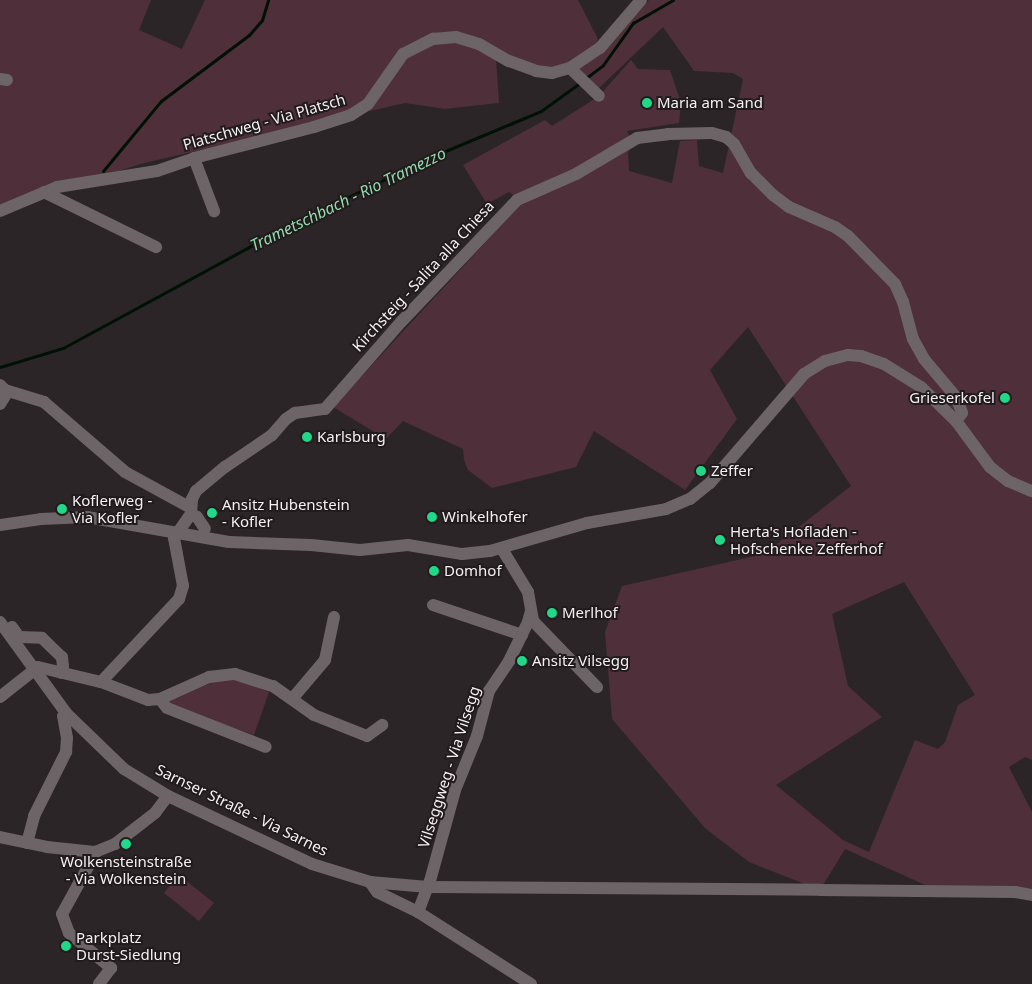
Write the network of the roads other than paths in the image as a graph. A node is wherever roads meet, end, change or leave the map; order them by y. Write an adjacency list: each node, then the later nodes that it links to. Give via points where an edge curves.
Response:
1 (641, 0): 2 (street, via 600,48)
2 (572, 70): 3 (street); 4 (street, Platschweg - Via Platsch, via 536,71 478,44 456,38 433,39 403,54 368,104 351,115)
3 (595, 93)
4 (194, 158): 5 (street, Platschweg - Via Platsch, via 152,172 57,187); 7 (street)
5 (44, 192): 6 (street, Platschweg - Via Platsch); 8 (street)
6 (0, 211)
7 (214, 211)
8 (156, 247)
9 (4, 388): 10 (street); 13 (street, via 44,402 126,472)
10 (0, 404)
11 (956, 421): 12 (street, via 990,467 1008,481); 13 (street, Kirchsteig - Salita alla Chiesa, via 962,413 958,403 924,359 913,339 895,284 848,236 789,207 773,195 751,173 734,144 726,137 712,133 668,134 637,138 576,174 517,200 325,408 296,413 286,419 272,435 196,491); 17 (street, via 921,387 884,364 860,356 825,360 804,374 710,483 690,499 666,509 586,523)
12 (1032, 491)
13 (191, 511): 15 (street); 16 (street, Kirchsteig - Salita alla Chiesa)
14 (0, 525): 16 (street, via 87,517)
15 (205, 529)
16 (178, 532): 17 (street, via 229,542 360,550 408,545 462,554); 25 (street, via 174,543 183,586 179,599)
17 (502, 549): 19 (street, via 528,592)
18 (433, 605): 22 (street)
19 (531, 611): 22 (street, Vilseggweg - Via Vilsegg); 26 (street, via 539,628)
20 (334, 616): 29 (street, via 325,660)
21 (6, 624): 23 (street, Sarnser Straße - Via Sarnes); 24 (street, via 19,637 42,638 62,657)
22 (522, 635): 38 (street, Vilseggweg - Via Vilsegg, via 488,691 477,736 455,790)
23 (34, 671): 24 (street, via 38,667); 27 (street); 30 (street, Sarnser Straße - Via Sarnes)
24 (61, 672): 25 (street)
25 (102, 682): 28 (street, via 148,700)
26 (597, 687)
27 (0, 696)
28 (160, 699): 29 (street, via 221,674 244,676 273,686); 32 (street, via 167,708)
29 (292, 699): 31 (street, via 314,715 367,736)
30 (66, 713): 33 (street, Sarnser Straße - Via Sarnes, via 124,769); 35 (street, via 63,716 66,752 34,816)
31 (382, 725)
32 (266, 747)
33 (168, 796): 36 (street, via 155,813 115,844); 37 (street, Sarnser Straße - Via Sarnes, via 312,864)
34 (0, 837): 35 (street)
35 (27, 843): 36 (street)
36 (95, 852): 41 (street, via 63,908 62,919 69,933 111,968)
37 (370, 882): 38 (street, Sarnser Straße - Via Sarnes); 40 (street, via 377,892)
38 (428, 887): 39 (street, Sarnser Straße - Via Sarnes, via 1015,892); 40 (street, Vilseggweg - Via Vilsegg)
39 (1032, 895)
40 (418, 912): 42 (street)
41 (100, 984)
42 (531, 984)

